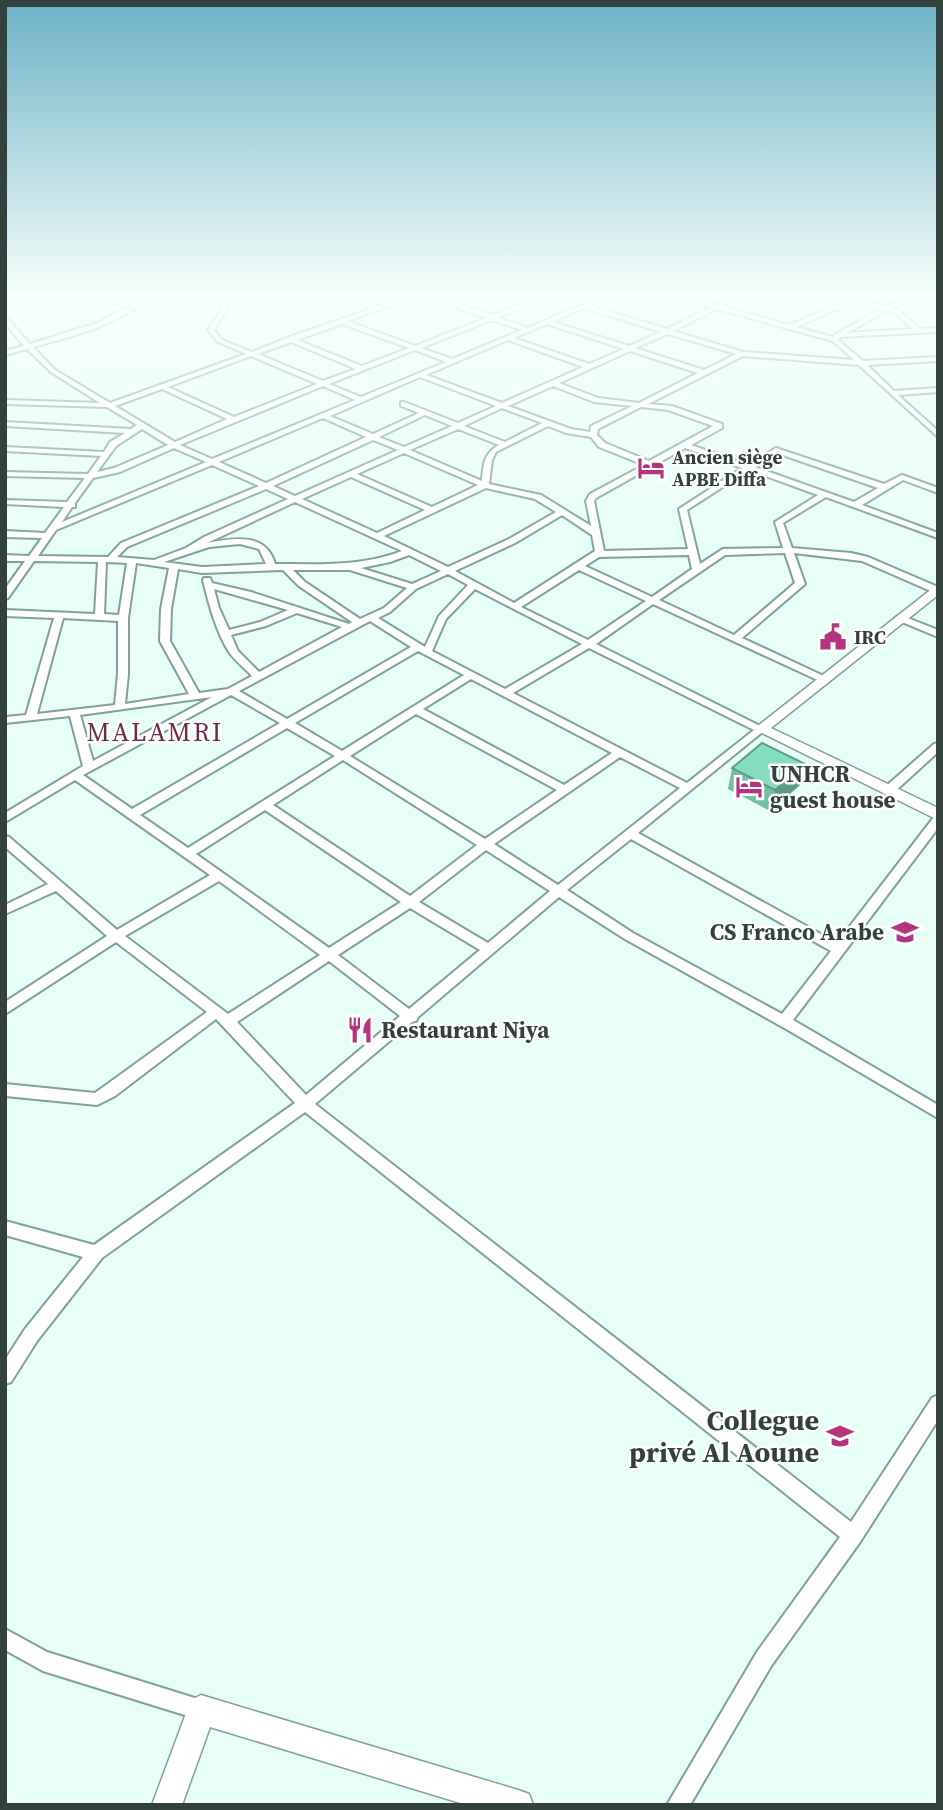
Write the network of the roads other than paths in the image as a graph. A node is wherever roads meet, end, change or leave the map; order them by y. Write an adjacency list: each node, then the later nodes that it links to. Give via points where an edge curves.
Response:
1 (67, 379): 19 (street)
2 (178, 379): 12 (street)
3 (310, 379): 11 (street)
4 (337, 379): 11 (street)
5 (410, 379): 15 (street)
6 (432, 379): 20 (street)
7 (559, 379): 10 (street)
8 (687, 379): 18 (street)
9 (878, 379): 14 (street)
10 (552, 383): 18 (street, via 602,401); 20 (street)
11 (323, 385): 15 (street); 23 (street)
12 (161, 386): 19 (street); 23 (street)
13 (938, 390): 14 (street)
14 (892, 393): 27 (street)
15 (362, 400): 22 (street)
16 (5, 402): 19 (street)
17 (404, 404): 21 (street)
18 (639, 404): 31 (street, via 599,425); 36 (street, via 719,426)
19 (110, 405): 29 (street)
20 (503, 405): 24 (street); 26 (street)
21 (426, 412): 26 (street); 33 (street)
22 (322, 415): 33 (street); 40 (street)
23 (233, 419): 35 (street)
24 (548, 423): 31 (street); 34 (street)
25 (5, 424): 30 (street)
26 (460, 425): 34 (street); 38 (street)
27 (926, 425): 28 (street); 32 (street)
28 (938, 425)
29 (141, 426): 30 (street); 35 (street)
30 (131, 431): 39 (street)
31 (593, 435): 41 (street, via 602,445)
32 (938, 435)
33 (374, 437): 38 (street); 47 (street)
34 (505, 444): 46 (street, via 489,457)
35 (176, 446): 40 (street); 45 (street)
36 (685, 446): 41 (street); 42 (street)
37 (5, 449): 39 (street)
38 (405, 451): 44 (street); 46 (street)
39 (106, 454): 45 (street)
40 (214, 464): 47 (street); 57 (street)
41 (649, 464): 59 (street, via 591,498)
42 (747, 467): 48 (street, via 776,450); 50 (street); 66 (street, via 683,509)
43 (5, 474): 45 (street)
44 (353, 475): 51 (street); 55 (street)
45 (92, 476): 53 (street)
46 (485, 485): 55 (street); 56 (street, via 529,493)
47 (267, 486): 51 (street); 71 (street, via 124,545)
48 (884, 487): 49 (street, via 902,477); 54 (street)
49 (938, 491)
50 (824, 495): 54 (street); 64 (street, via 781,519)
51 (299, 499): 61 (street); 63 (street)
52 (5, 502): 53 (street)
53 (72, 505): 57 (street)
54 (855, 505): 62 (street)
55 (432, 510): 61 (street)
56 (560, 513): 59 (street); 79 (street, via 512,541)
57 (55, 528): 60 (street)
58 (5, 534): 60 (street)
59 (597, 534): 67 (street)
60 (48, 536): 69 (street)
61 (377, 536): 65 (street)
62 (938, 536)
63 (190, 549): 72 (street); 75 (street, via 221,543 259,546)
64 (789, 550): 80 (street, via 729,551); 84 (street, via 865,559); 98 (street, via 800,584)
65 (408, 552): 77 (street); 79 (street)
66 (692, 552): 67 (street); 80 (street)
67 (599, 554): 74 (street)
68 (5, 558): 69 (street)
69 (33, 559): 71 (street); 85 (street)
70 (132, 560): 71 (street); 72 (street); 92 (street)
71 (106, 561): 91 (street)
72 (157, 562): 73 (street)
73 (174, 566): 78 (street); 106 (street, via 164,633)
74 (579, 566): 86 (street); 87 (street)
75 (271, 567): 76 (street); 78 (street)
76 (285, 567): 77 (street); 95 (street)
77 (350, 567): 83 (street)
78 (202, 570): 82 (street)
79 (446, 570): 81 (street); 83 (street)
80 (696, 570): 86 (street)
81 (474, 584): 87 (street); 100 (street, via 442,618)
82 (209, 585): 88 (street); 97 (street)
83 (413, 587): 93 (street)
84 (937, 589): 94 (street)
85 (7, 591)
86 (653, 602): 98 (street); 99 (street)
87 (514, 607): 99 (street)
88 (296, 610): 95 (street); 97 (street)
89 (5, 613): 90 (street)
90 (59, 616): 91 (street); 110 (street)
91 (99, 618): 92 (street)
92 (123, 618): 107 (street)
93 (371, 618): 95 (street); 100 (street)
94 (900, 618): 96 (street); 103 (street)
95 (355, 624): 102 (street)
96 (938, 634)
97 (225, 635): 102 (street, via 234,652)
98 (735, 639): 103 (street)
99 (589, 643): 105 (street); 113 (street)
100 (423, 650): 101 (street); 112 (street)
101 (470, 675): 105 (street); 108 (street)
102 (258, 676): 104 (street)
103 (824, 680): 113 (street)
104 (232, 691): 106 (street); 112 (street); 117 (street)
105 (505, 693): 115 (street)
106 (196, 697): 107 (street)
107 (120, 708): 109 (street)
108 (415, 709): 116 (street); 120 (street)
109 (75, 714): 110 (street); 117 (street)
110 (31, 717): 111 (street)
111 (5, 720)
112 (289, 724): 116 (street); 123 (street)
113 (761, 729): 119 (street); 121 (street)
114 (938, 746): 121 (street)
115 (619, 753): 119 (street); 120 (street)
116 (342, 755): 122 (street); 129 (street)
117 (89, 767): 118 (street)
118 (75, 775): 123 (street); 125 (street)
119 (686, 787): 127 (street)
120 (565, 790): 129 (street)
121 (888, 790): 124 (street)
122 (264, 804): 130 (street); 134 (street)
123 (132, 814): 130 (street)
124 (938, 815)
125 (5, 818)
126 (938, 820): 138 (street)
127 (630, 833): 133 (street); 138 (street)
128 (5, 840): 132 (street)
129 (486, 844): 133 (street); 134 (street)
130 (189, 853): 131 (street)
131 (220, 875): 136 (street); 139 (street)
132 (58, 885): 135 (street); 136 (street)
133 (558, 891): 137 (street); 143 (street, via 629,936)
134 (410, 902): 137 (street); 139 (street)
135 (5, 910)
136 (116, 936): 140 (street); 141 (street)
137 (491, 950): 142 (street)
138 (840, 950): 143 (street)
139 (329, 953): 141 (street); 142 (street)
140 (5, 1009)
141 (221, 1017): 144 (street, via 97,1099); 145 (street)
142 (411, 1017): 145 (street)
143 (784, 1021): 146 (street)
144 (5, 1090)
145 (305, 1104): 148 (street); 151 (street)
146 (938, 1112)
147 (5, 1228): 148 (street)
148 (96, 1253): 149 (street)
149 (5, 1376)
150 (938, 1405): 151 (street)
151 (853, 1535): 156 (street, via 764,1659)
152 (5, 1639): 153 (street, via 43,1661)
153 (201, 1710): 154 (street); 155 (street)
154 (167, 1805)
155 (518, 1805)
156 (678, 1805)

